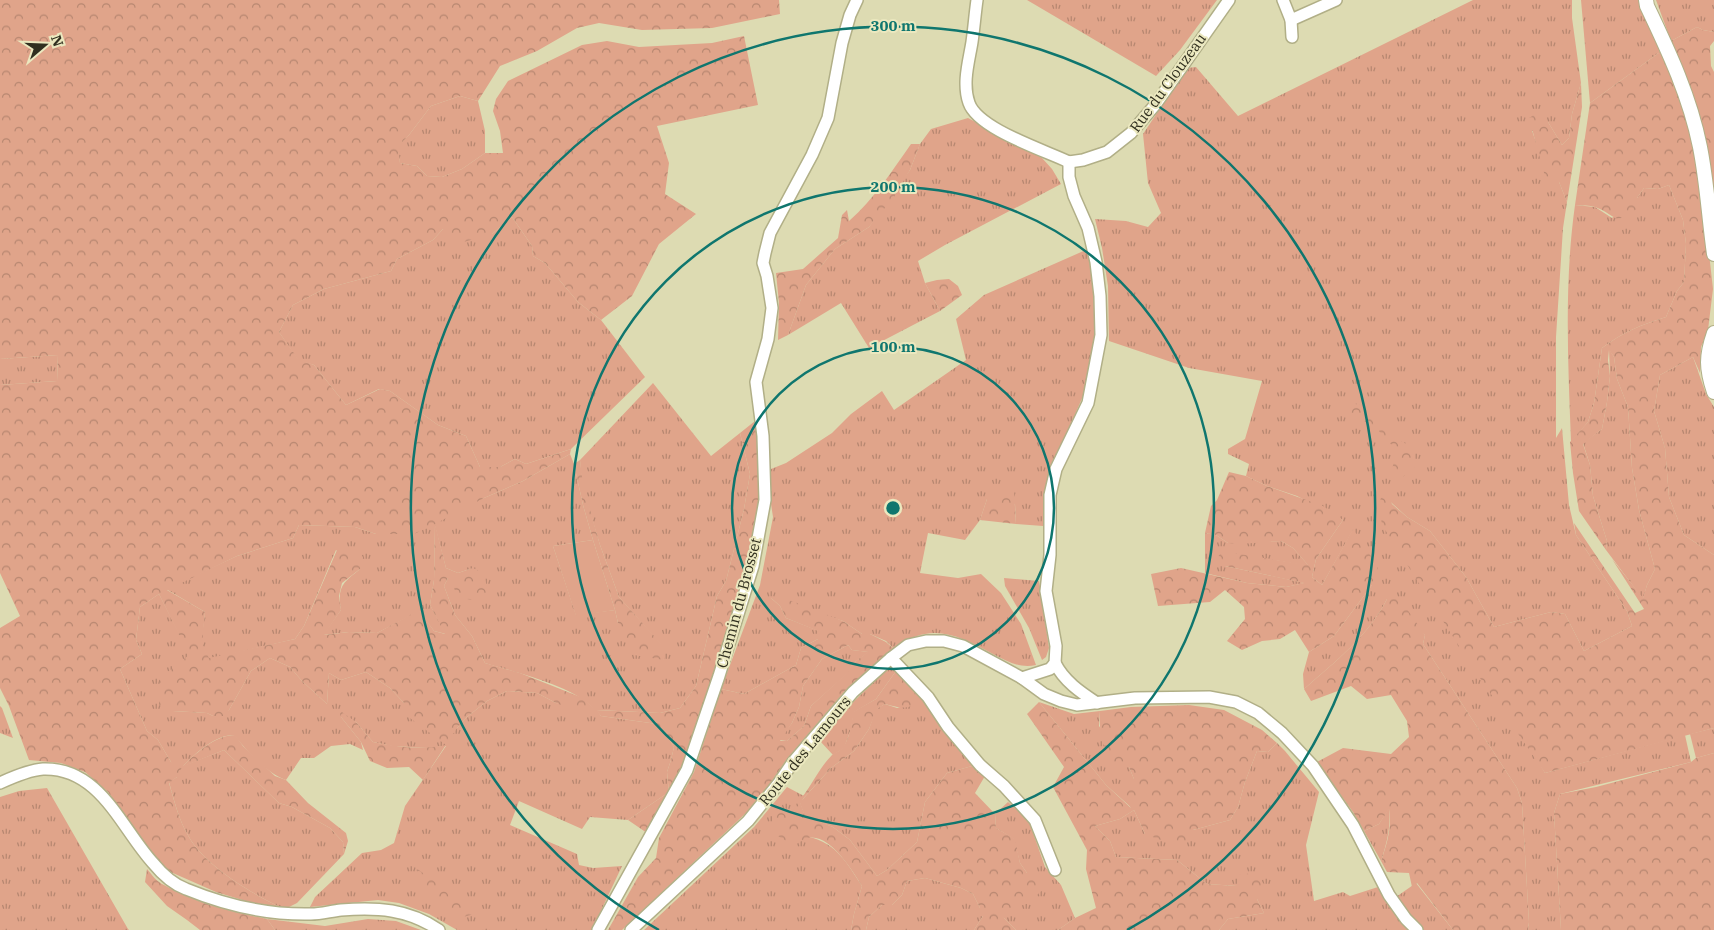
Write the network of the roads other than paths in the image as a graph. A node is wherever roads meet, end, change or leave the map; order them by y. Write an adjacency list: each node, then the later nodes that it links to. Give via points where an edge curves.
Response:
1 (857, 0): 20 (street, Chemin du Brosset, via 842,43 828,118 770,233 763,263 772,308 768,339 756,382 763,436 765,500 753,566 687,770)
2 (977, 0): 9 (street, via 967,72 969,103 985,123)
3 (1228, 0): 9 (street, Rue du Clouzeau, via 1131,134 1107,152)
4 (1283, 0): 7 (street)
5 (1336, 0): 7 (street)
6 (1646, 0): 10 (street, via 1681,79 1701,148)
7 (1291, 20): 8 (street)
8 (1292, 37)
9 (1069, 162): 14 (street, via 1074,196 1088,228 1096,262 1101,335 1088,403 1056,469 1050,495 1050,556 1046,591)
10 (1714, 254)
11 (1714, 332): 12 (street, via 1708,350 1708,374)
12 (1714, 392)
13 (891, 658): 15 (street, Route des Lamours, via 908,646 944,641 963,646); 18 (street, via 928,697 980,766 1035,820); 21 (street, Route des Lamours, via 853,692 748,821)
14 (1056, 663): 15 (street, via 1050,669); 16 (street, via 1066,680)
15 (1022, 678): 16 (street, Route des Lamours, via 1044,694 1061,701 1077,705)
16 (1097, 703): 22 (street, Route des Lamours, via 1160,697 1209,697 1236,702 1258,713 1282,733 1312,766 1353,825 1389,895)
17 (0, 782): 19 (street, via 42,769 76,775 106,799 145,855 165,876 183,888 218,901 244,908 312,914 373,908 407,914)
18 (1055, 870)
19 (439, 930)
20 (598, 930)
21 (631, 930)
22 (1417, 930)

